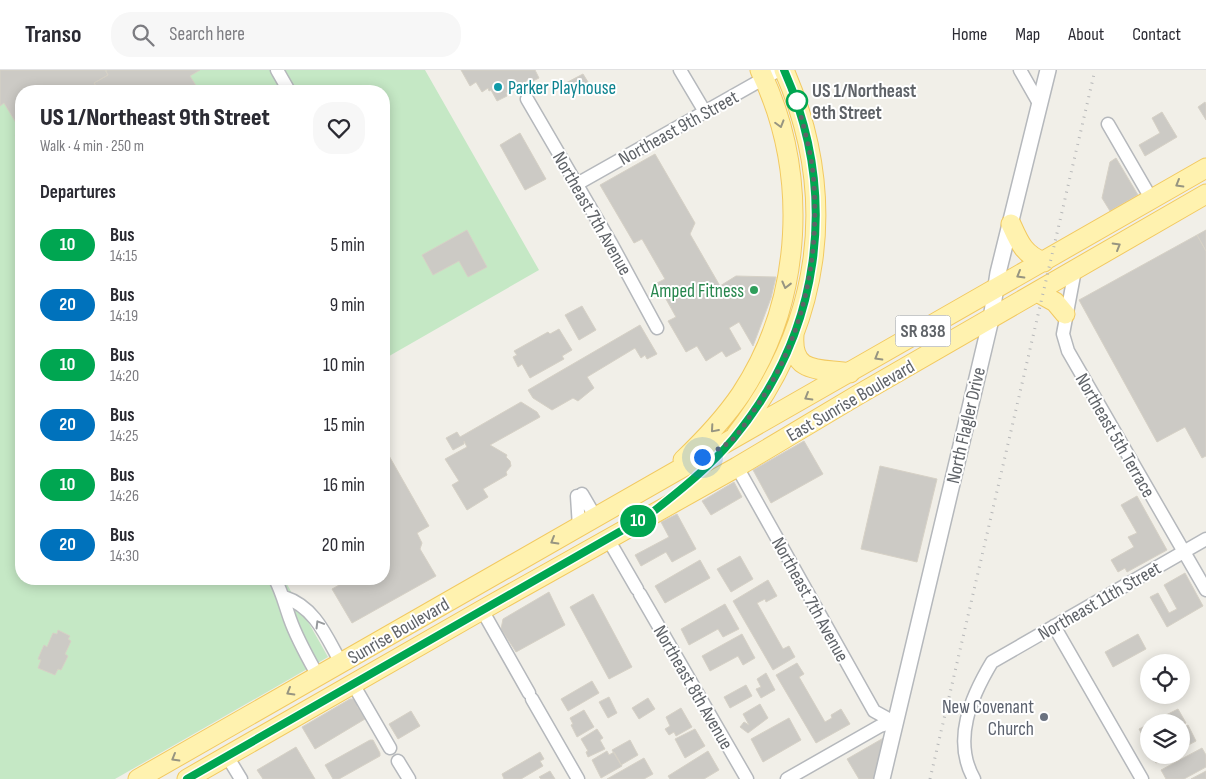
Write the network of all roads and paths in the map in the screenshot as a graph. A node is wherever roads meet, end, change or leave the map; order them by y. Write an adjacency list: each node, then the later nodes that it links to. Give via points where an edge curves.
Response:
1 (277, 70): 7 (street)
2 (680, 70): 10 (street)
3 (784, 70): 25 (main road, via 808,140 815,208 811,272 803,311)
4 (1020, 70): 9 (street)
5 (1048, 70): 9 (street, North Flagler Drive)
6 (767, 73): 10 (street, Northeast 9th Street); 29 (main road, one-way to 29, via 792,184 791,254 782,301 770,337 741,393 703,441)
7 (285, 85)
8 (527, 99): 13 (street, Northeast 7th Avenue)
9 (1040, 104): 16 (street, North Flagler Drive)
10 (705, 112): 13 (street, Northeast 9th Street)
11 (1108, 124): 15 (street)
12 (1206, 168): 15 (main road, East Sunrise Boulevard / SR 838, one-way to 15)
13 (577, 184): 24 (street, Northeast 7th Avenue)
14 (1206, 194): 19 (main road, East Sunrise Boulevard / SR 838, one-way to 14)
15 (1152, 200): 17 (main road, East Sunrise Boulevard / SR 838)
16 (1011, 224): 18 (main road, via 1025,252); 20 (street, North Flagler Drive)
17 (1095, 232): 18 (main road, East Sunrise Boulevard / SR 838); 19 (main road)
18 (1044, 262): 20 (main road, East Sunrise Boulevard / SR 838, one-way to 20)
19 (1075, 270): 21 (main road, East Sunrise Boulevard / SR 838); 22 (street, Northeast 5th Terrace)
20 (996, 289): 23 (street, North Flagler Drive); 26 (main road, East Sunrise Boulevard / SR 838, one-way to 26)
21 (1037, 292): 22 (main road, via 1055,302); 23 (main road, East Sunrise Boulevard / SR 838)
22 (1065, 314): 35 (street, Northeast 5th Terrace, via 1063,334 1068,350)
23 (991, 319): 28 (main road, East Sunrise Boulevard / SR 838); 47 (street, North Flagler Drive)
24 (657, 328)
25 (794, 334): 26 (main road, via 795,354 803,364); 27 (main road, via 770,385)
26 (850, 373): 27 (main road, East Sunrise Boulevard / SR 838, one-way to 27)
27 (732, 440): 29 (main road, East Sunrise Boulevard / SR 838); 30 (main road, via 695,477)
28 (737, 467): 30 (main road, East Sunrise Boulevard / SR 838); 47 (street, Northeast 7th Avenue, via 874,711)
29 (657, 482): 31 (main road, Sunrise Boulevard)
30 (649, 515): 33 (main road, Sunrise Boulevard)
31 (596, 518): 32 (main road, Sunrise Boulevard); 32 (street, via 580,495)
32 (579, 527): 37 (main road, Sunrise Boulevard, one-way to 37)
33 (608, 538): 40 (main road, Sunrise Boulevard); 57 (street, Northeast 8th Avenue)
34 (1206, 539): 35 (street, Northeast 11th Street)
35 (1184, 552): 38 (street, Northeast 5th Terrace); 41 (street, Northeast 11th Street)
36 (278, 585): 39 (street)
37 (469, 590): 42 (main road, via 465,606); 43 (main road, Sunrise Boulevard)
38 (1206, 590)
39 (284, 597): 43 (street, one-way to 39, via 316,618 296,601); 44 (street, via 298,640)
40 (482, 610): 42 (main road, Sunrise Boulevard); 56 (street)
41 (1054, 626): 51 (street, Northeast 11th Street, via 992,662 980,682 968,711 963,749); 60 (street)
42 (452, 627): 45 (main road, Sunrise Boulevard)
43 (341, 663): 44 (main road, Sunrise Boulevard); 46 (main road, via 333,686)
44 (318, 676): 52 (main road, Sunrise Boulevard, one-way to 52)
45 (353, 684): 46 (main road, Sunrise Boulevard); 48 (street)
46 (321, 702): 49 (main road, Sunrise Boulevard)
47 (894, 722): 58 (street, via 880,726); 59 (street, North Flagler Drive)
48 (390, 748)
49 (227, 756): 53 (main road, Sunrise Boulevard); 54 (street)
50 (398, 761): 55 (street)
51 (971, 774)
52 (138, 779)
53 (187, 779)
54 (240, 779)
55 (409, 779)
56 (578, 779)
57 (747, 779)
58 (787, 779)
59 (882, 779)
60 (1142, 779)

